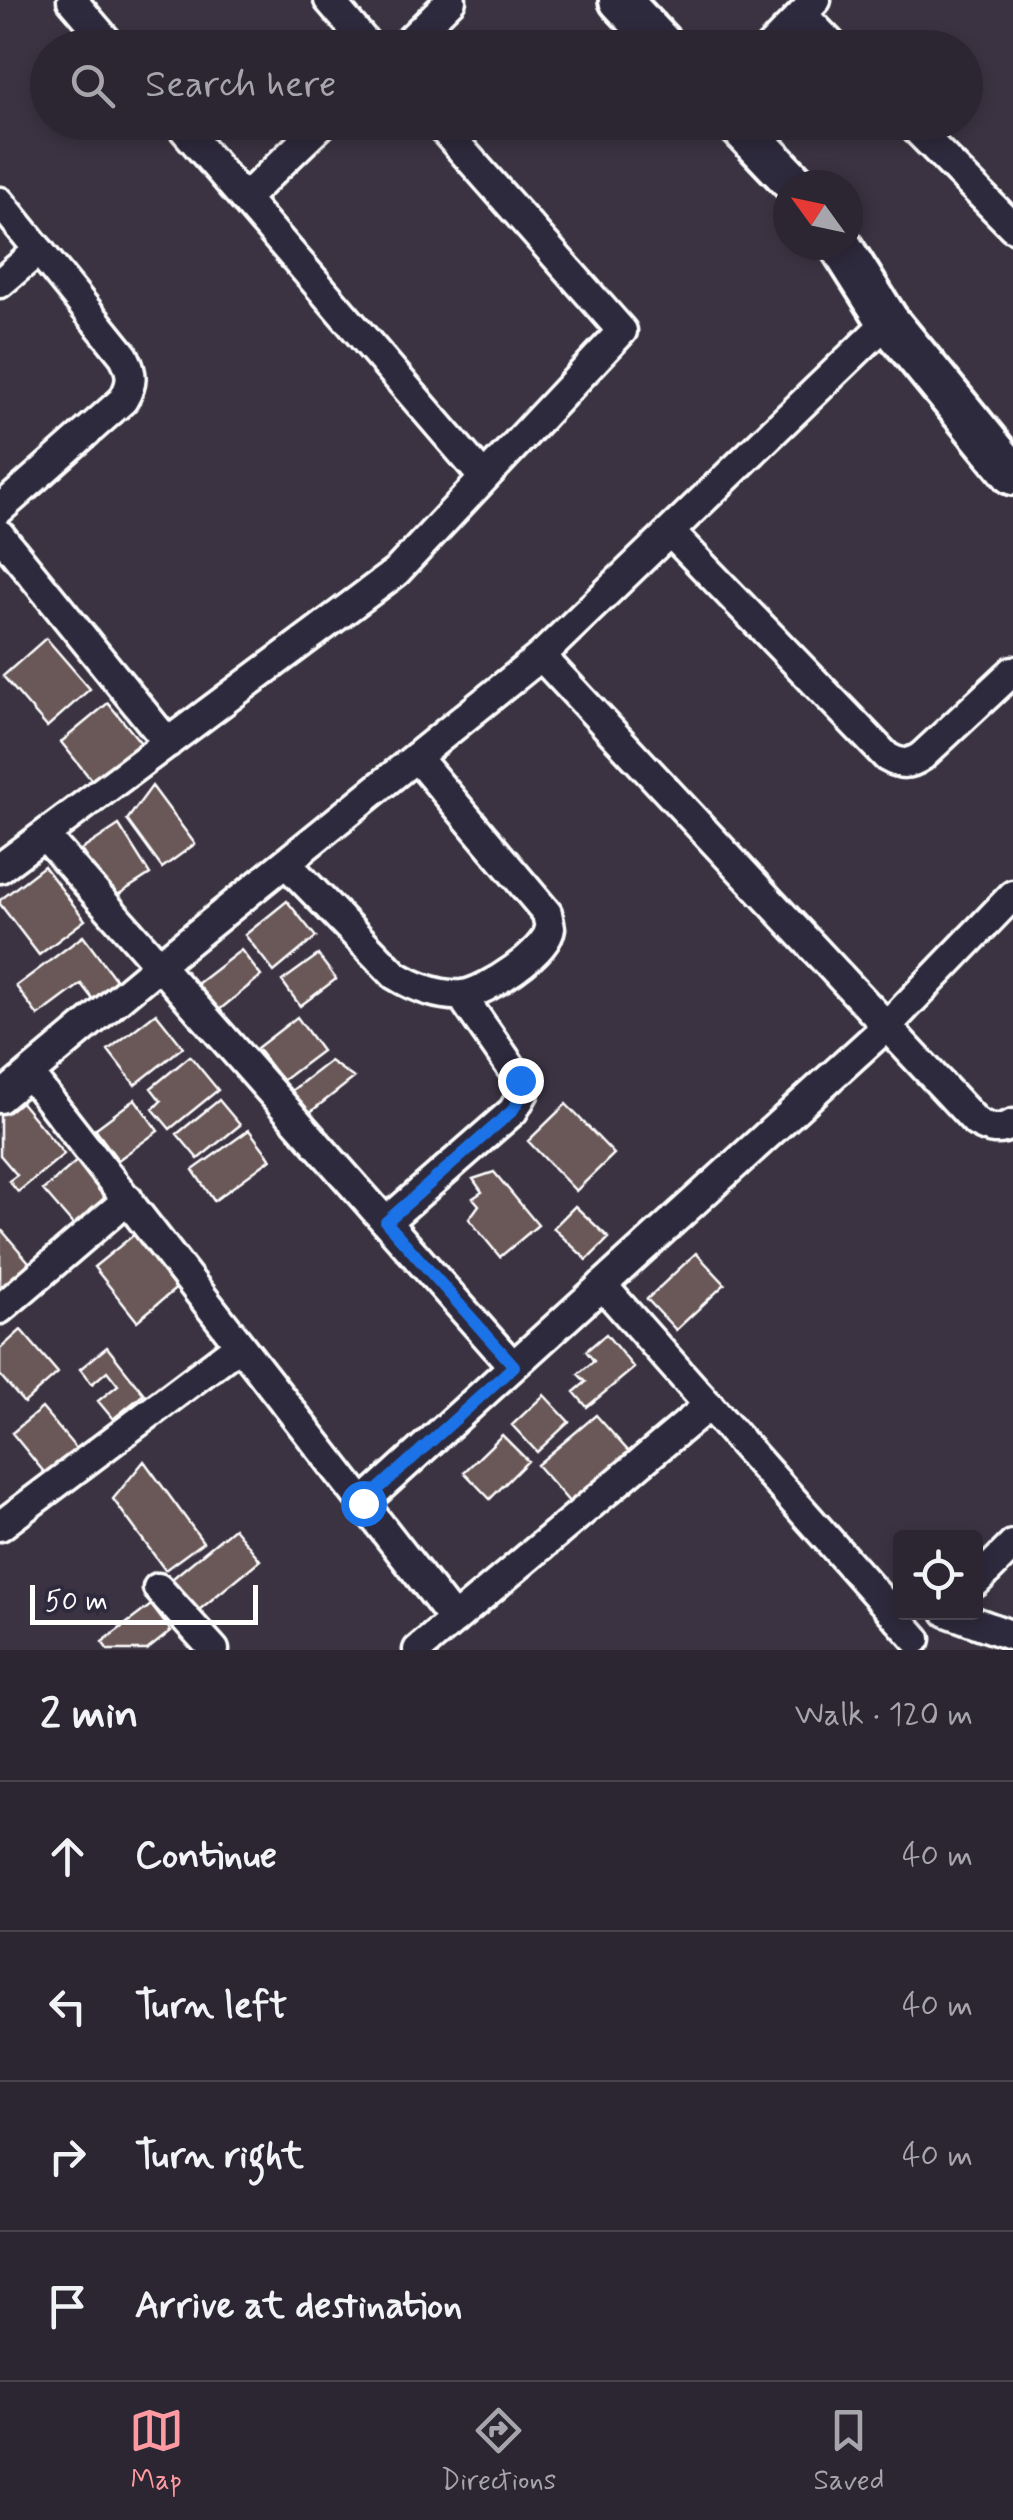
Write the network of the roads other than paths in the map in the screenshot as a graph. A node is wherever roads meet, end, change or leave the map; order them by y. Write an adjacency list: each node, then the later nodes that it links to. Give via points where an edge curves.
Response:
1 (72, 0): 6 (street)
2 (329, 0): 7 (street)
3 (451, 0): 8 (street)
4 (620, 0): 9 (street)
5 (809, 7): 10 (street); 11 (street)
6 (98, 30)
7 (355, 30)
8 (420, 30)
9 (648, 30)
10 (787, 30)
11 (824, 30)
12 (193, 140): 18 (street)
13 (305, 140): 18 (street)
14 (453, 140): 26 (street, via 622,331)
15 (753, 140): 17 (street)
16 (927, 140): 20 (street)
17 (782, 170)
18 (244, 199): 26 (street)
19 (0, 202): 21 (street)
20 (1013, 227)
21 (39, 250): 23 (street); 27 (street, via 124,356 131,386)
22 (849, 260): 24 (street)
23 (0, 283)
24 (888, 321): 25 (street); 28 (street)
25 (1013, 474)
26 (484, 478): 32 (street, via 396,572)
27 (0, 508)
28 (670, 532): 30 (street); 31 (street, via 900,764 922,756)
29 (0, 536): 32 (street)
30 (541, 656): 33 (street); 40 (street)
31 (1013, 672)
32 (168, 743): 34 (street)
33 (416, 757): 35 (street); 39 (street, via 539,901 550,928 508,974)
34 (44, 835): 36 (street); 38 (street)
35 (286, 863): 38 (street); 39 (street, via 395,975 414,986)
36 (0, 868)
37 (1013, 895): 40 (street)
38 (160, 965): 41 (street); 45 (street)
39 (461, 995): 45 (street, via 524,1092 512,1111)
40 (887, 1026): 43 (street, via 976,1122 1000,1130); 46 (street)
41 (29, 1074): 42 (street); 44 (street)
42 (0, 1098)
43 (1013, 1124)
44 (128, 1199): 47 (street); 48 (street)
45 (386, 1222): 49 (street)
46 (602, 1285): 49 (street); 50 (street)
47 (0, 1309)
48 (240, 1345): 51 (street); 52 (street)
49 (514, 1366): 51 (street)
50 (709, 1405): 56 (street); 60 (street)
51 (363, 1503): 56 (street)
52 (0, 1526)
53 (1013, 1545): 54 (street)
54 (983, 1575)
55 (158, 1588): 61 (street)
56 (454, 1620): 62 (street)
57 (937, 1620): 60 (street)
58 (968, 1620): 59 (street)
59 (1013, 1636)
60 (910, 1645)
61 (214, 1650)
62 (418, 1650)

